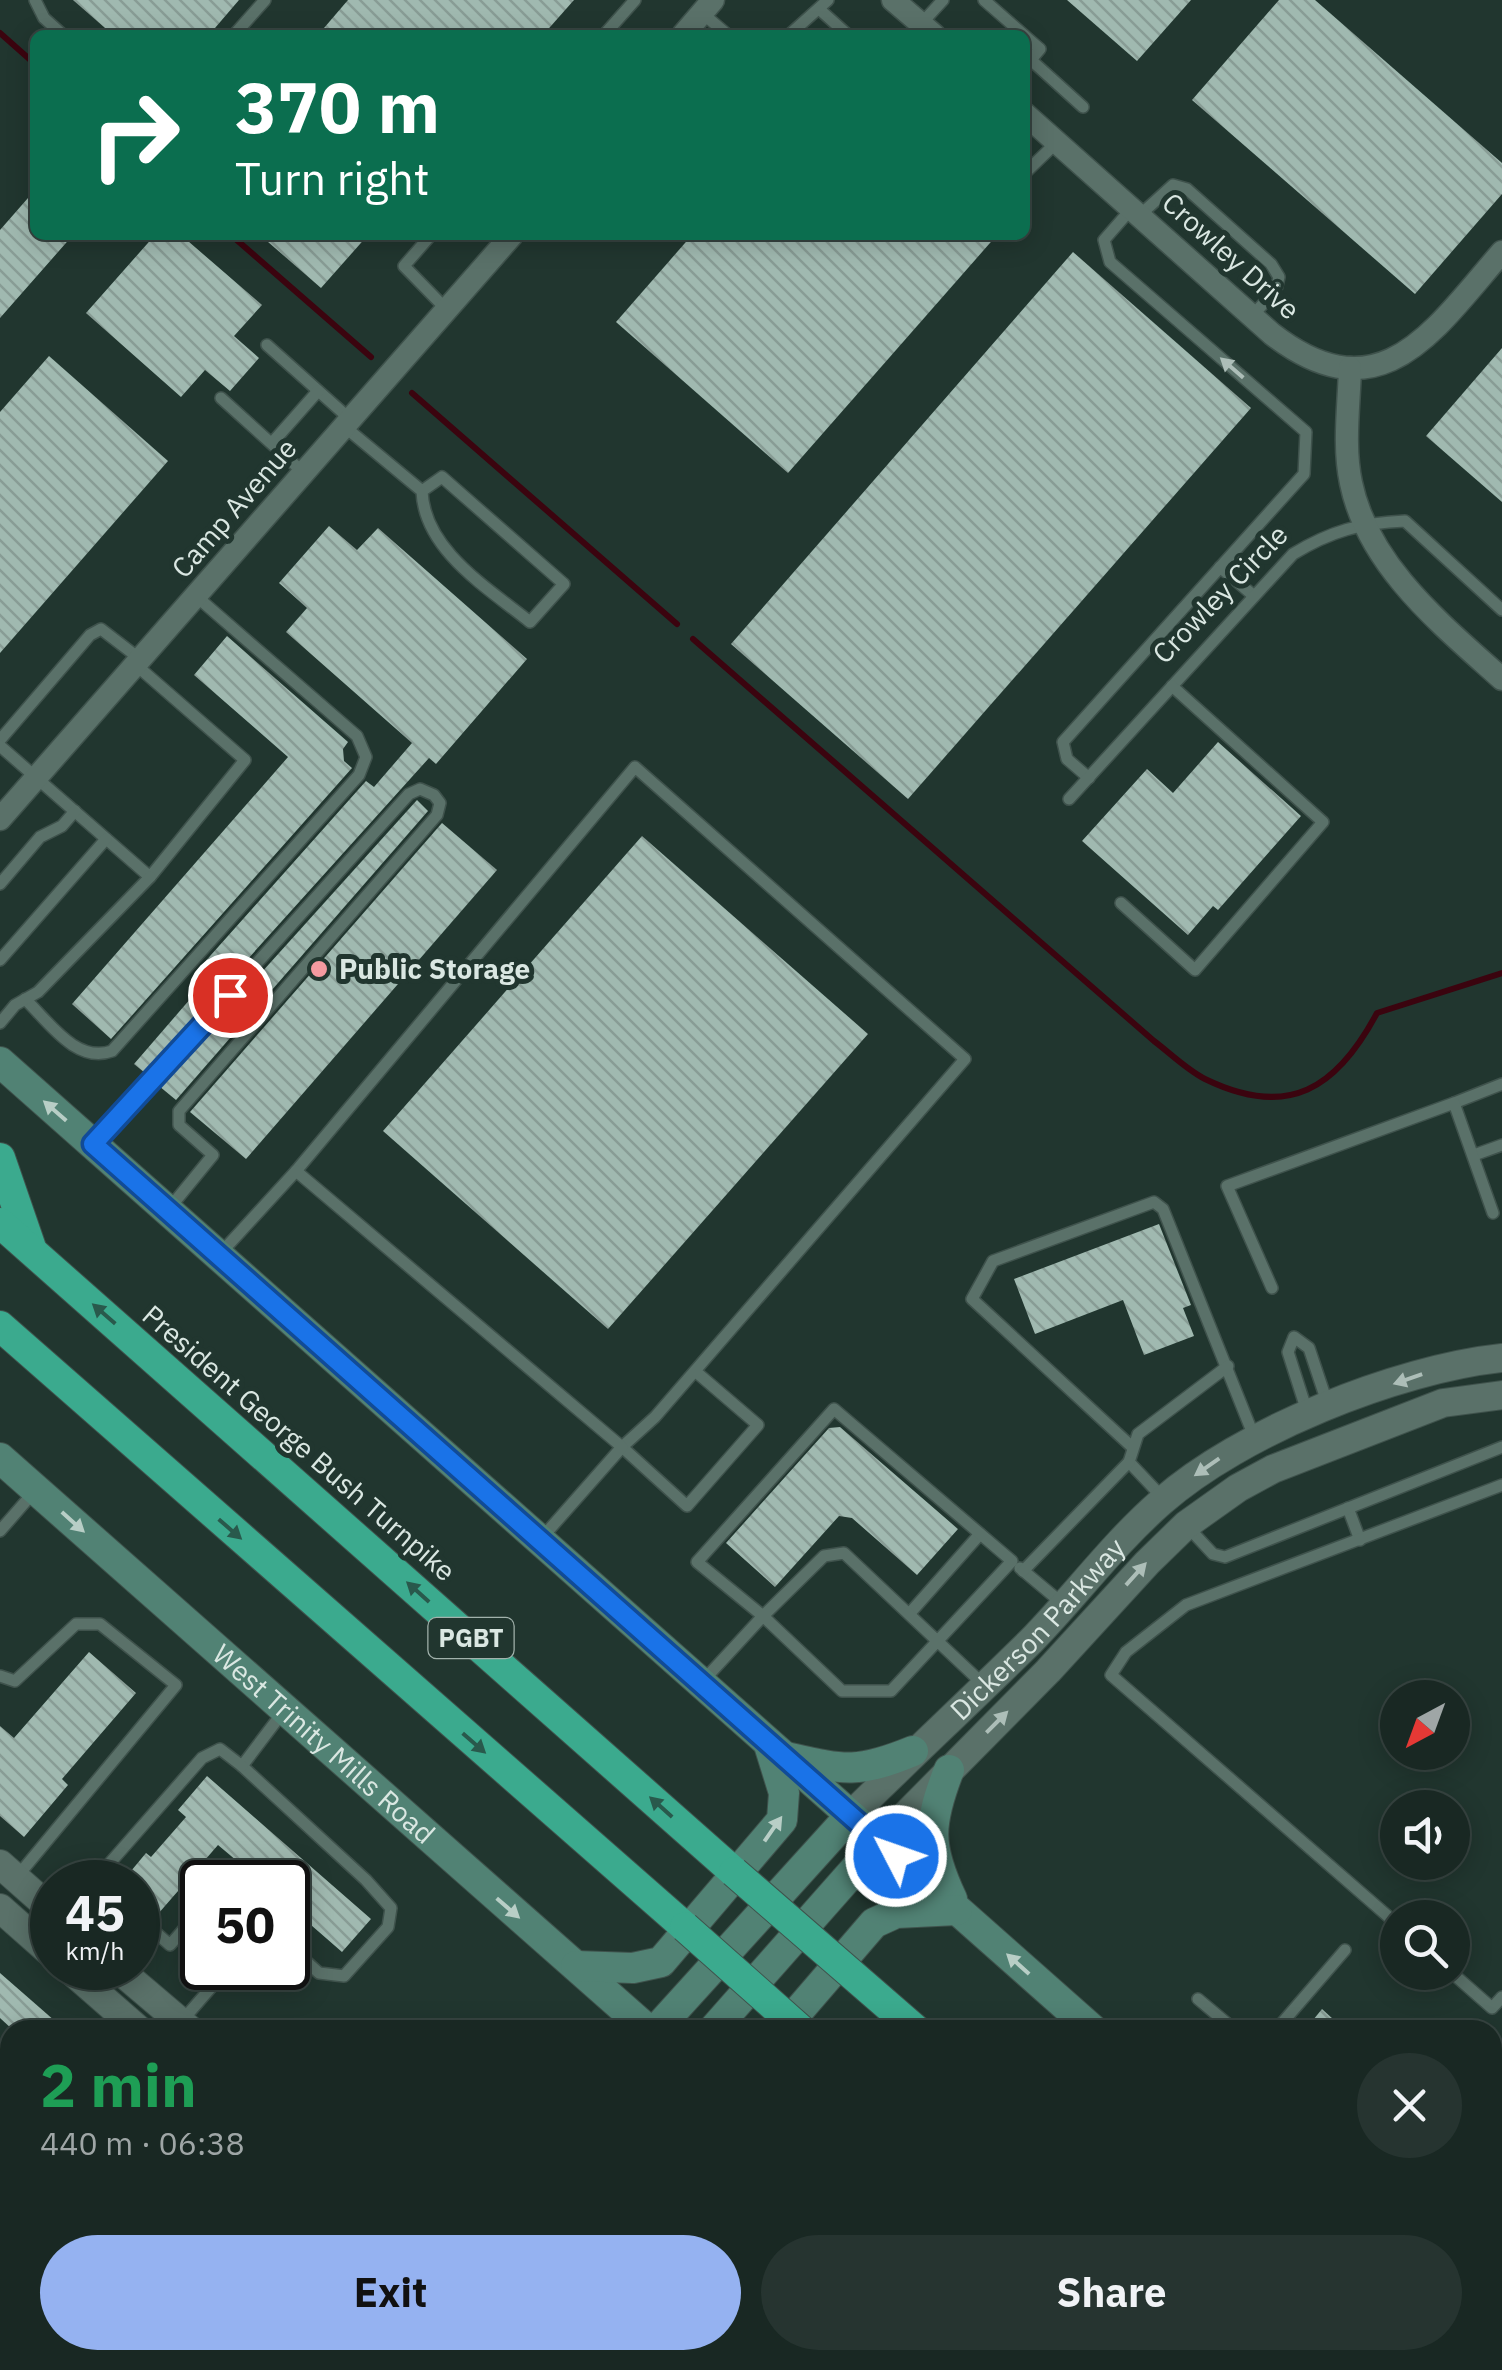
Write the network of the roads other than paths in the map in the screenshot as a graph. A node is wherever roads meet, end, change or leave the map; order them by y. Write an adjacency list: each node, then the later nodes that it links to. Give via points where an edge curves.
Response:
1 (35, 0): 9 (lane)
2 (265, 0): 10 (lane)
3 (634, 0): 11 (lane)
4 (893, 0): 16 (street)
5 (944, 0): 16 (lane)
6 (984, 0): 17 (lane)
7 (824, 5): 14 (lane); 15 (lane)
8 (708, 6): 12 (street); 13 (lane)
9 (57, 30)
10 (238, 30)
11 (608, 30)
12 (687, 30)
13 (725, 30)
14 (795, 30)
15 (844, 30)
16 (928, 30)
17 (1017, 30)
18 (1030, 41): 19 (lane, via 1040,50)
19 (1030, 62)
20 (1030, 66): 21 (lane)
21 (1084, 107)
22 (1030, 118): 23 (street, Crowley Drive)
23 (1057, 142): 24 (lane); 25 (street, Crowley Drive)
24 (1030, 169)
25 (1136, 212): 30 (street, Crowley Drive); 30 (lane, via 1173,185 1187,189 1271,264 1279,277 1276,290); 40 (lane, one-way to 25, via 1304,474 1306,432 1110,262 1104,240)
26 (427, 240): 29 (lane, via 404,266)
27 (508, 240): 29 (street, Camp Avenue)
28 (1502, 252): 32 (street, Crowley Drive, via 1401,358)
29 (447, 310): 35 (street, Camp Avenue)
30 (1252, 316): 32 (street, Crowley Drive, via 1297,354)
31 (267, 346): 33 (lane)
32 (1350, 368): 39 (street, via 1348,454)
33 (318, 390): 35 (lane); 36 (lane)
34 (221, 398): 36 (lane)
35 (348, 423): 37 (street, Camp Avenue); 38 (lane)
36 (272, 444): 37 (lane)
37 (304, 472): 41 (street, Camp Avenue)
38 (422, 491): 38 (lane, via 429,530 530,622 564,584 442,477)
39 (1362, 522): 42 (lane, Crowley Circle, via 1293,554); 43 (lane, via 1405,521); 45 (street, via 1420,606)
40 (1220, 567): 42 (lane); 49 (lane, via 1063,742 1067,759)
41 (196, 596): 44 (street, Camp Avenue); 58 (lane, via 357,736 366,758 359,775 112,1052 99,1056 74,1047)
42 (1254, 596): 46 (lane, Crowley Circle)
43 (1502, 610)
44 (138, 662): 47 (lane, via 101,629 90,634); 48 (street, Camp Avenue); 54 (lane, via 245,760)
45 (1502, 679)
46 (1172, 686): 49 (lane, Crowley Circle); 56 (lane, via 1324,822 1195,970)
47 (0, 743): 48 (lane)
48 (36, 778): 51 (lane); 52 (street, Camp Avenue)
49 (1089, 778): 50 (lane, Crowley Circle)
50 (1070, 799)
51 (74, 811): 53 (lane); 55 (lane, via 40,837)
52 (0, 819)
53 (106, 839): 54 (lane); 57 (lane)
54 (150, 877): 58 (lane)
55 (0, 884)
56 (1120, 903)
57 (0, 960)
58 (25, 999): 59 (lane)
59 (0, 1022)
60 (0, 1062): 63 (main road, one-way to 60)
61 (1502, 1084): 62 (lane)
62 (1454, 1103): 65 (lane); 73 (lane, via 1226,1186)
63 (93, 1144): 68 (main road); 68 (lane, via 410,794 420,789 434,795 437,816 180,1111 179,1125 214,1155)
64 (1502, 1145): 65 (lane)
65 (1474, 1156): 69 (lane)
66 (0, 1158): 71 (highway)
67 (296, 1171): 72 (lane); 77 (lane, via 636,767 965,1059); 83 (lane)
68 (168, 1210): 72 (main road)
69 (1493, 1213)
70 (0, 1222): 71 (highway, President George Bush Turnpike / PGBT)
71 (32, 1251): 139 (highway, President George Bush Turnpike / PGBT, one-way to 71, bridge)
72 (219, 1256): 95 (main road)
73 (1272, 1288)
74 (0, 1326): 137 (highway, PGBT, one-way to 137, bridge)
75 (1502, 1358): 79 (street, Dickerson Parkway, one-way to 79, via 1433,1371)
76 (1228, 1366): 80 (lane); 82 (lane); 82 (lane, via 1163,1209 1154,1202 993,1260 972,1299)
77 (695, 1371): 83 (lane); 83 (lane, via 758,1425 687,1506)
78 (1502, 1395): 81 (street, Dickerson Parkway, via 1443,1403)
79 (1318, 1412): 79 (lane, via 1325,1396 1309,1348 1294,1337 1288,1352 1304,1402); 80 (street, Dickerson Parkway); 81 (street)
80 (1255, 1439): 87 (street); 90 (street, Dickerson Parkway, one-way to 90)
81 (1338, 1443): 87 (street, Dickerson Parkway)
82 (1131, 1446): 86 (lane)
83 (622, 1447): 95 (lane)
84 (1502, 1448): 91 (lane)
85 (0, 1458): 89 (main road, West Trinity Mills Road)
86 (1129, 1462): 90 (lane); 98 (lane)
87 (1273, 1469): 92 (street, Dickerson Parkway)
88 (1502, 1485): 96 (lane)
89 (36, 1489): 93 (lane); 106 (main road, West Trinity Mills Road, one-way to 106)
90 (1164, 1499): 92 (street); 99 (street, Dickerson Parkway)
91 (1348, 1508): 92 (lane, via 1225,1557 1212,1554); 96 (lane)
92 (1186, 1526): 110 (street, Dickerson Parkway, one-way to 92)
93 (0, 1531)
94 (980, 1534): 97 (lane); 100 (lane); 101 (lane, via 834,1409 697,1562)
95 (540, 1540): 104 (main road)
96 (1360, 1540): 115 (lane, via 1186,1604 1126,1652 1111,1675)
97 (1012, 1561): 98 (lane); 102 (lane)
98 (1024, 1571): 99 (lane)
99 (1063, 1604): 105 (street, Dickerson Parkway)
100 (910, 1613): 101 (lane, via 844,1553 824,1556); 102 (lane)
101 (762, 1616): 102 (lane, via 842,1691 891,1691); 104 (lane)
102 (939, 1640): 105 (lane)
103 (0, 1676): 114 (lane, via 15,1681 76,1624 100,1624 176,1685)
104 (700, 1684): 107 (main road)
105 (984, 1685): 108 (street, Dickerson Parkway)
106 (283, 1712): 109 (lane); 123 (main road, West Trinity Mills Road, one-way to 123)
107 (776, 1751): 108 (main road, via 840,1769 870,1769); 111 (main road); 123 (main road, one-way to 107, via 660,1962 782,1820)
108 (913, 1751): 111 (street, Dickerson Parkway)
109 (242, 1766): 113 (lane, via 220,1749 202,1758); 122 (lane, via 390,1908 388,1927 344,1976)
110 (949, 1770): 112 (street, Dickerson Parkway); 116 (main road, via 931,1828 935,1863)
111 (850, 1816): 112 (main road); 135 (main road, Dickerson Parkway)
112 (879, 1842): 116 (main road); 136 (main road, Dickerson Parkway)
113 (113, 1860)
114 (18, 1883): 117 (lane)
115 (1380, 1909)
116 (957, 1910): 138 (main road, via 896,1914 874,1923); 140 (main road, one-way to 116)
117 (4, 1918): 120 (street)
118 (180, 1933): 119 (lane, via 170,1945)
119 (160, 1936)
120 (30, 1938)
121 (1345, 1950): 142 (lane)
122 (310, 1965)
123 (584, 1973): 133 (main road); 134 (main road, West Trinity Mills Road)
124 (1470, 1989): 128 (lane, via 1492,2008)
125 (93, 1990): 130 (street)
126 (143, 1990): 131 (street)
127 (212, 1990): 132 (lane)
128 (1502, 1997)
129 (1198, 1998): 141 (lane)
130 (128, 2020)
131 (178, 2020)
132 (189, 2020)
133 (605, 2020)
134 (637, 2020)
135 (665, 2020)
136 (722, 2020)
137 (791, 2020)
138 (791, 2020)
139 (905, 2020)
140 (1082, 2020)
141 (1223, 2020)
142 (1285, 2020)

